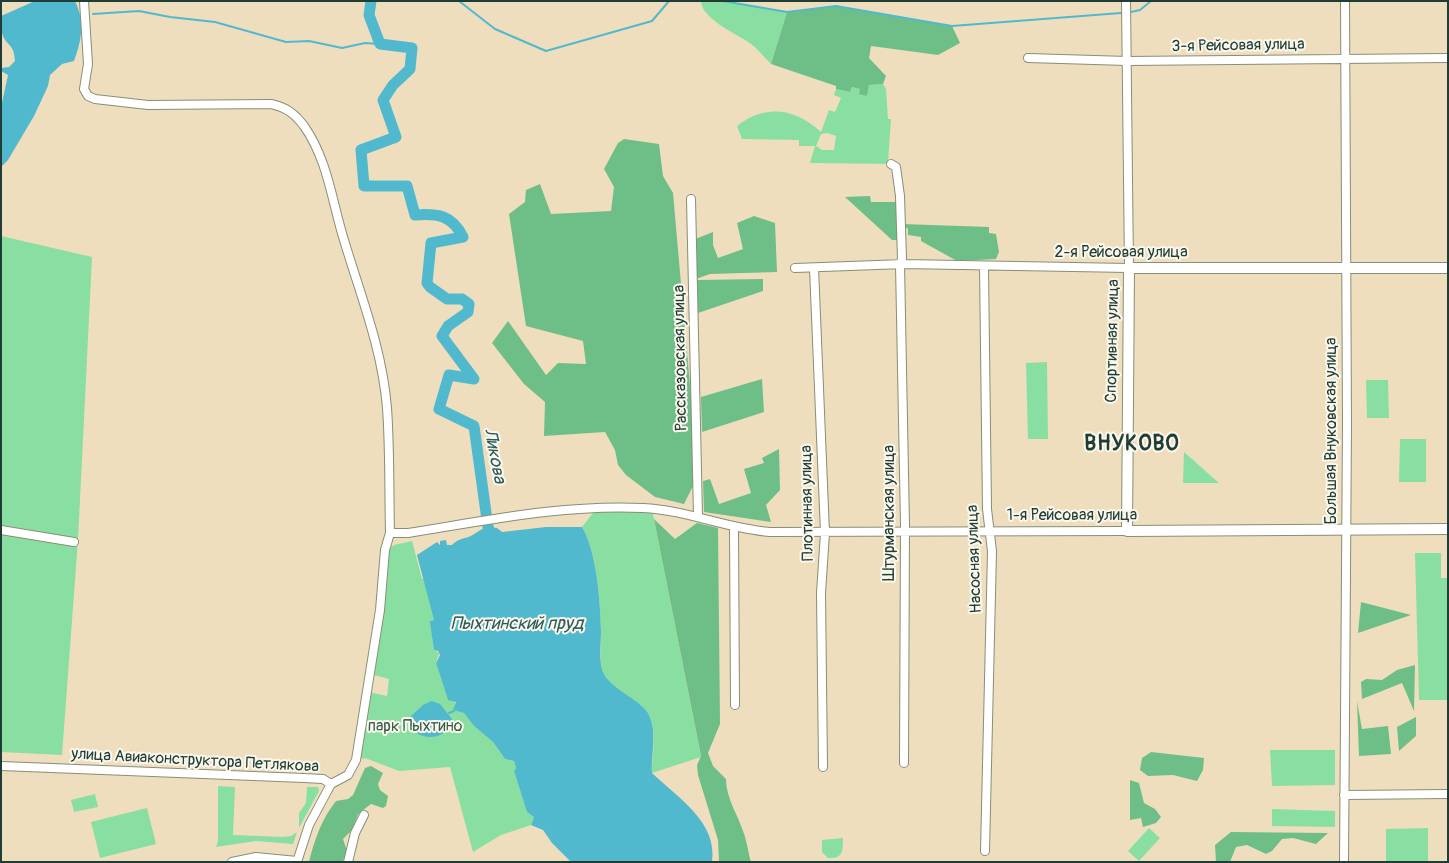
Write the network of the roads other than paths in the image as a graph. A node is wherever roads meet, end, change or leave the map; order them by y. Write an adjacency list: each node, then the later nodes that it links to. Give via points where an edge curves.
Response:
1 (84, 1): 25 (street, via 88,64 84,89 88,96 148,105 271,104 292,112 304,127 332,190 378,347 387,408)
2 (1126, 1): 7 (street, Спортивная улица)
3 (1345, 1): 5 (street, Большая Внуковская улица)
4 (1028, 58): 7 (street, 3-я Рейсовая улица)
5 (1345, 58): 6 (street, 3-я Рейсовая улица); 7 (street, 3-я Рейсовая улица); 15 (street, Большая Внуковская улица)
6 (1448, 58)
7 (1127, 61): 14 (street, Спортивная улица)
8 (891, 164): 10 (street, Штурманская улица, via 896,167 900,196)
9 (691, 199): 17 (street, Рассказовская улица)
10 (900, 264): 11 (street, 2-я Рейсовая улица); 13 (street, 2-я Рейсовая улица); 23 (street, Штурманская улица)
11 (984, 267): 14 (street, 2-я Рейсовая улица); 24 (street, Насосная улица)
12 (795, 268): 13 (street, 2-я Рейсовая улица)
13 (814, 268): 26 (street, Плотинная улица)
14 (1129, 268): 15 (street, 2-я Рейсовая улица); 22 (street, Спортивная улица)
15 (1346, 268): 16 (street, 2-я Рейсовая улица); 19 (street, Большая Внуковская улица)
16 (1448, 268)
17 (698, 516): 18 (street, 1-я Рейсовая улица); 25 (street, 1-я Рейсовая улица, via 643,508 568,510)
18 (734, 528): 26 (street, 1-я Рейсовая улица); 28 (street)
19 (1345, 529): 20 (street, 1-я Рейсовая улица); 22 (street, 1-я Рейсовая улица); 33 (street, Большая Внуковская улица)
20 (1448, 529)
21 (1, 530): 27 (street)
22 (1127, 531): 24 (street, 1-я Рейсовая улица)
23 (905, 532): 24 (street, 1-я Рейсовая улица); 26 (street, 1-я Рейсовая улица); 29 (street, Штурманская улица)
24 (990, 532): 36 (street, Насосная улица)
25 (390, 533): 32 (street, via 356,760 348,776)
26 (825, 533): 31 (street, Плотинная улица, via 821,593)
27 (74, 542)
28 (735, 705)
29 (904, 763)
30 (1, 766): 32 (street, улица Авиаконструктора Петлякова, via 324,779)
31 (823, 767)
32 (331, 784): 37 (street, улица Авиаконструктора Петлякова, via 309,824)
33 (1344, 794): 34 (street); 40 (street, Большая Внуковская улица)
34 (1448, 794)
35 (364, 815): 39 (street, via 355,833)
36 (985, 851)
37 (297, 861): 38 (street, via 256,857)
38 (232, 862)
39 (348, 862)
40 (1344, 862)

